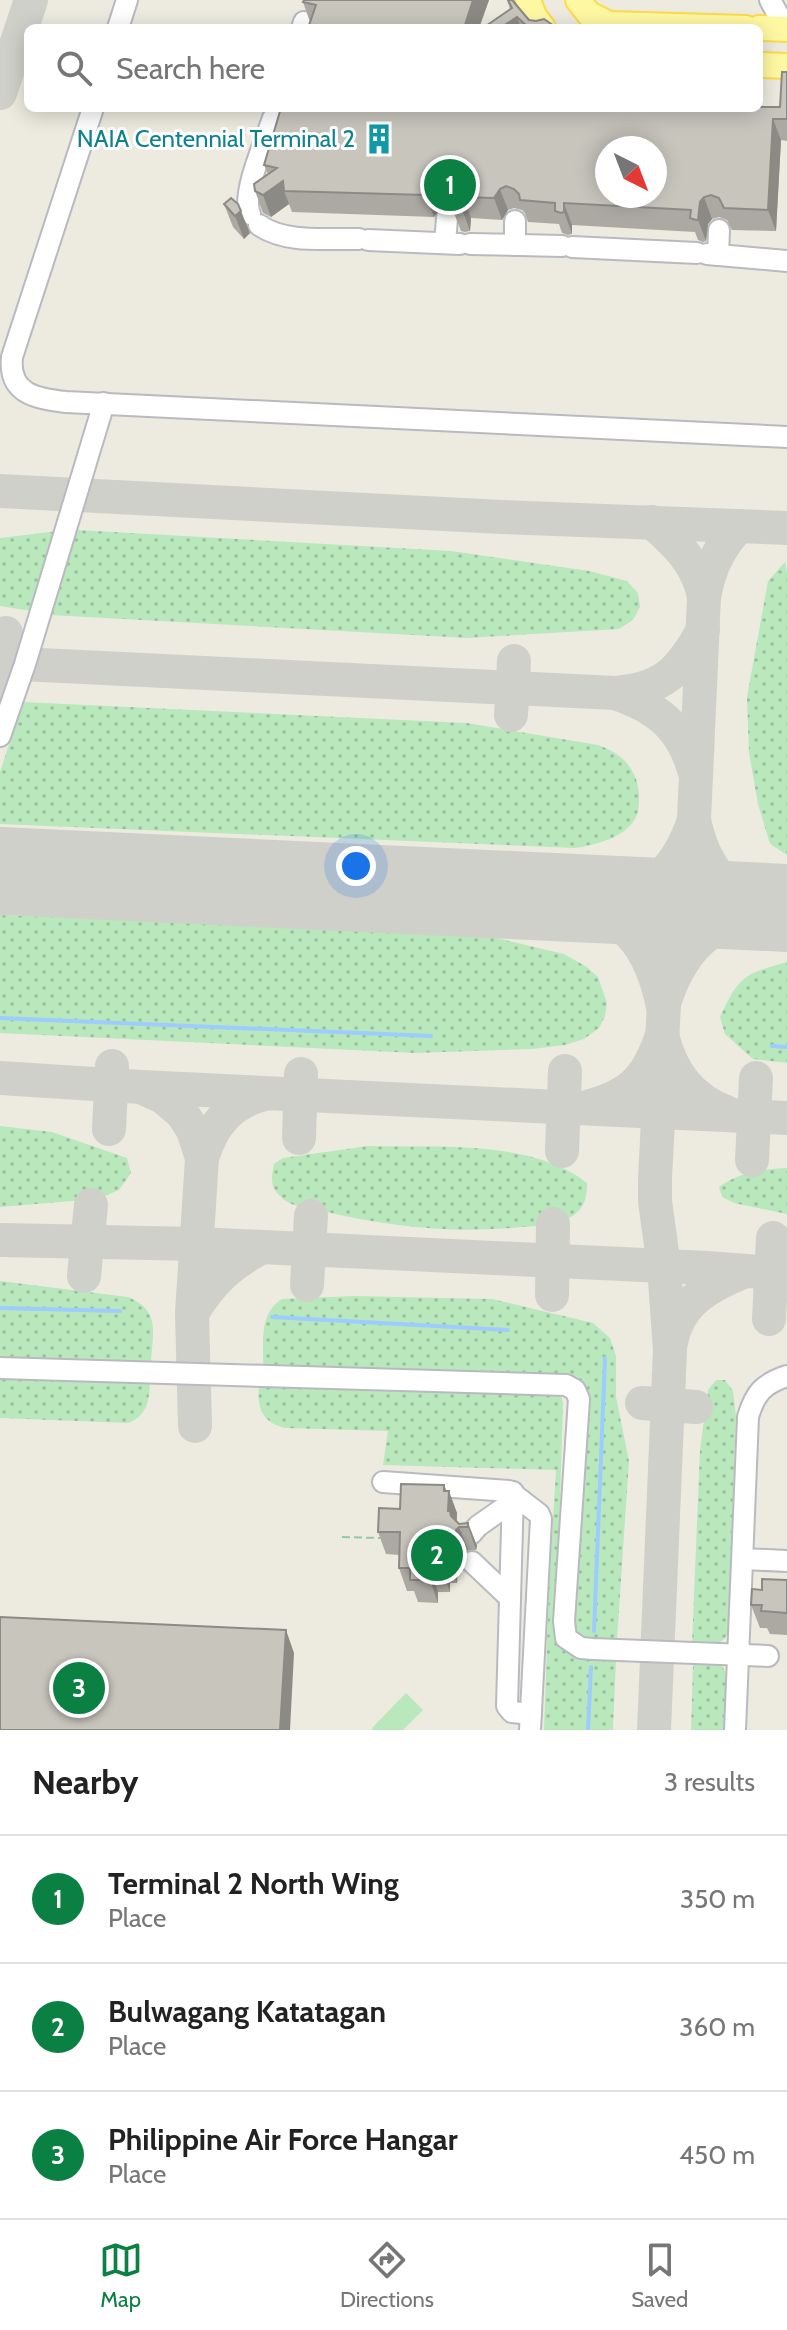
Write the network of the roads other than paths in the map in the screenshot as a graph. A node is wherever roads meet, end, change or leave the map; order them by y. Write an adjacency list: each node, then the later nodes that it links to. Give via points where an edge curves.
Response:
1 (127, 0): 6 (lane)
2 (515, 0): 7 (main road)
3 (528, 0): 8 (main road)
4 (770, 0): 11 (lane)
5 (584, 14): 9 (main road)
6 (119, 24)
7 (522, 24)
8 (540, 24)
9 (609, 24)
10 (763, 28): 11 (main road)
11 (786, 29)
12 (763, 65): 13 (main road)
13 (787, 66)
14 (763, 76): 15 (main road)
15 (787, 78)
16 (92, 112): 27 (lane, via 11,365 15,380 32,396)
17 (273, 118): 22 (lane, via 247,207 272,234)
18 (447, 218): 22 (lane)
19 (515, 221): 23 (lane)
20 (614, 227): 24 (lane)
21 (719, 230): 25 (lane)
22 (458, 244): 23 (lane)
23 (515, 245): 24 (lane)
24 (613, 249): 25 (lane)
25 (707, 254): 26 (lane)
26 (787, 261)
27 (104, 403): 28 (lane); 29 (lane)
28 (787, 437)
29 (0, 736)
30 (0, 1368): 41 (lane, via 566,1385 579,1399 566,1638 581,1648)
31 (787, 1376): 35 (lane, via 770,1381 753,1399 748,1417)
32 (383, 1482): 33 (lane)
33 (517, 1499): 34 (lane); 38 (lane); 40 (lane, via 541,1519)
34 (471, 1534)
35 (743, 1559): 36 (lane); 41 (lane)
36 (787, 1561)
37 (472, 1562): 38 (lane)
38 (510, 1598): 39 (lane)
39 (509, 1638): 40 (lane); 43 (lane, via 508,1710)
40 (535, 1640): 43 (lane)
41 (738, 1655): 42 (lane); 44 (lane)
42 (777, 1656)
43 (531, 1722)
44 (735, 1730)

